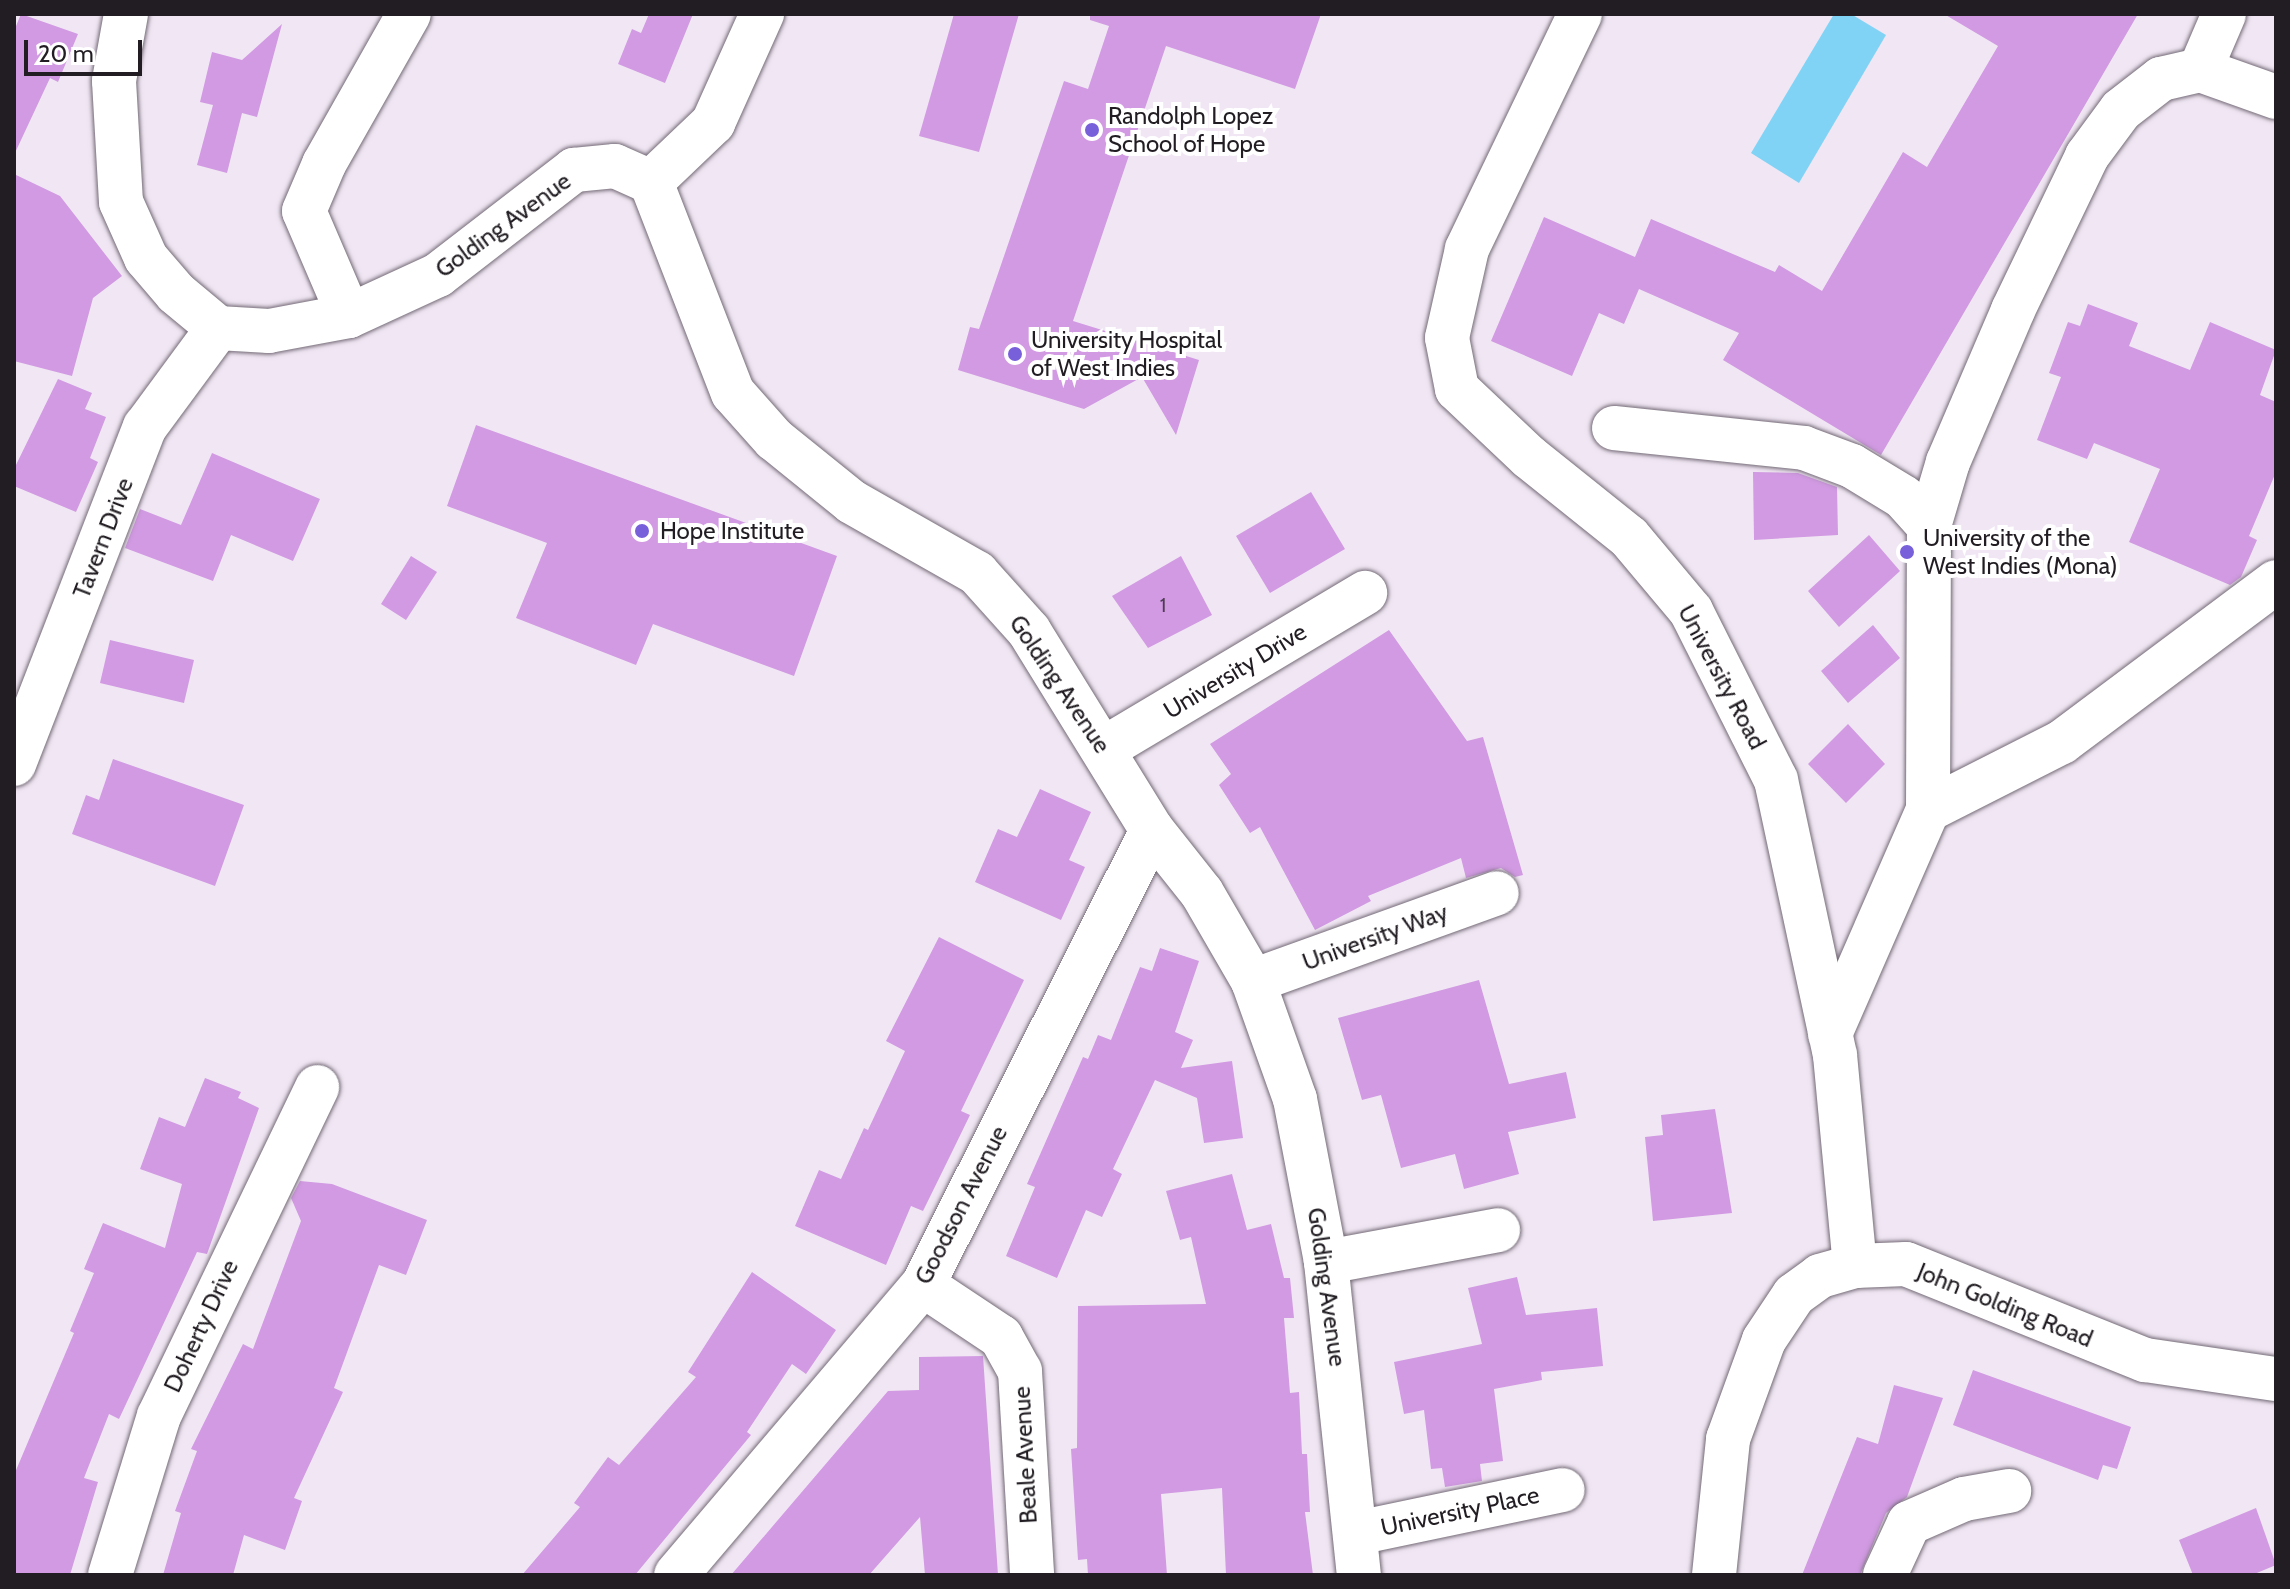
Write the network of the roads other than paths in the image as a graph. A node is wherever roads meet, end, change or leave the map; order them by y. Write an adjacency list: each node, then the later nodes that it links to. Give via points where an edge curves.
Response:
1 (126, 14): 10 (street, via 114,81 121,202 146,258 176,293)
2 (409, 14): 9 (street, via 324,164 304,211)
3 (762, 14): 8 (street, via 713,123)
4 (1580, 14): 21 (street, University Road, via 1467,249 1447,338 1457,389 1529,457 1629,537 1691,611 1776,780)
5 (2224, 14): 6 (street)
6 (2200, 70): 7 (street); 12 (street, via 2161,79 2121,110 2087,156 1948,462)
7 (2276, 97)
8 (651, 182): 9 (street, Golding Avenue, via 615,166 574,170 438,275); 15 (street, Golding Avenue, via 733,393 774,439 852,502 977,573 1029,631)
9 (349, 316): 10 (street, Golding Avenue, via 269,331)
10 (218, 328): 16 (street, Tavern Drive, via 145,427)
11 (1614, 428): 12 (street, via 1804,448 1852,466 1903,497)
12 (1929, 526): 17 (street)
13 (2276, 582): 17 (street, via 2062,742)
14 (1365, 593): 15 (street, University Drive)
15 (1105, 748): 18 (street, Golding Avenue)
16 (14, 764)
17 (1928, 810): 21 (street)
18 (1152, 830): 20 (street, Golding Avenue, via 1202,893); 26 (street, Goodson Avenue)
19 (1497, 893): 20 (street, University Way)
20 (1253, 981): 24 (street, Golding Avenue, via 1295,1099)
21 (1830, 1034): 25 (street, University Road)
22 (317, 1087): 31 (street, Doherty Drive, via 159,1416)
23 (1498, 1230): 24 (street)
24 (1326, 1262): 30 (street, Golding Avenue)
25 (1855, 1266): 27 (street, John Golding Road, via 1906,1264 2145,1360); 34 (street, John Golding Road, via 1820,1276 1794,1295 1764,1340 1728,1439)
26 (923, 1285): 32 (street, Goodson Avenue); 33 (street, Beale Avenue, via 1001,1337 1020,1371)
27 (2276, 1379)
28 (1563, 1490): 30 (street, University Place)
29 (2009, 1491): 35 (street, via 1964,1499 1909,1523)
30 (1358, 1554)
31 (110, 1575)
32 (676, 1575)
33 (1032, 1575)
34 (1714, 1575)
35 (1885, 1575)

